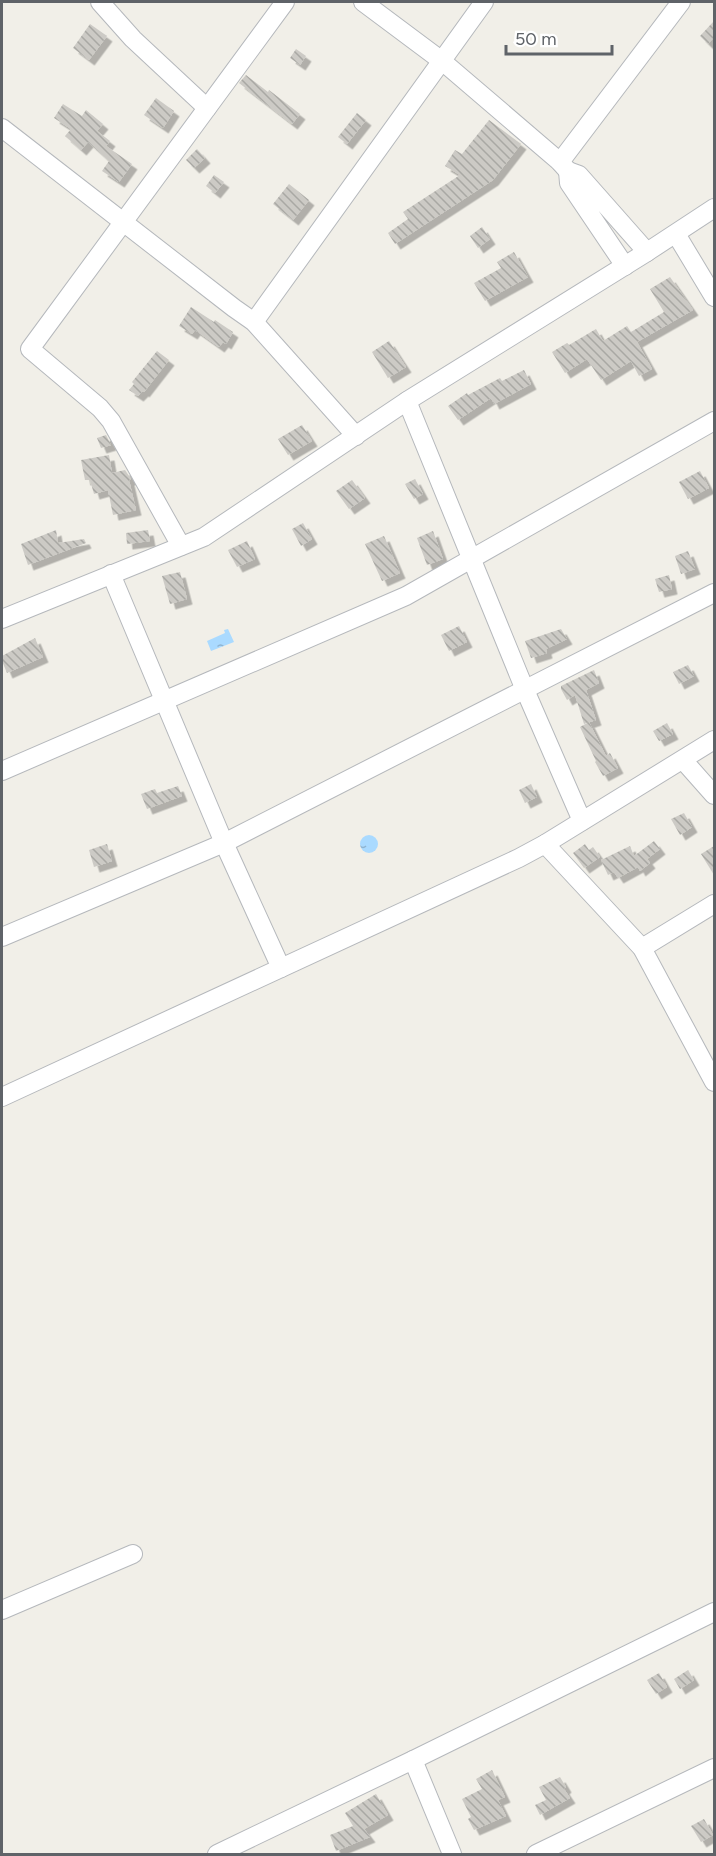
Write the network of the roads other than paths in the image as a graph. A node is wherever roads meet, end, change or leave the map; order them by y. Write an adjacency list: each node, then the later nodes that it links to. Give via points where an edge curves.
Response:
1 (100, 2): 7 (street, via 133,39)
2 (285, 2): 7 (street)
3 (363, 2): 6 (street)
4 (484, 2): 6 (street)
5 (681, 2): 9 (street)
6 (442, 61): 9 (street); 16 (street)
7 (207, 108): 11 (street)
8 (2, 128): 11 (street)
9 (564, 166): 13 (street, via 579,175); 14 (street, via 569,183)
10 (714, 208): 12 (street)
11 (123, 222): 16 (street); 20 (street, via 30,349 111,421)
12 (676, 234): 13 (street); 15 (street)
13 (647, 252): 14 (street)
14 (625, 266): 17 (street)
15 (714, 297)
16 (254, 322): 19 (street)
17 (407, 401): 19 (street); 21 (street)
18 (714, 421): 21 (street)
19 (356, 436): 20 (street, via 204,537)
20 (181, 546): 22 (street)
21 (471, 559): 25 (street); 26 (street, via 406,596)
22 (111, 574): 24 (street); 26 (street)
23 (714, 592): 25 (street)
24 (2, 619)
25 (525, 690): 31 (street); 32 (street)
26 (165, 700): 29 (street); 32 (street)
27 (714, 740): 28 (street)
28 (683, 760): 30 (street); 31 (street)
29 (2, 771)
30 (714, 795)
31 (582, 821): 33 (street)
32 (224, 843): 35 (street); 37 (street)
33 (545, 844): 36 (street); 37 (street)
34 (714, 904): 36 (street)
35 (2, 937)
36 (642, 948): 38 (street)
37 (281, 968): 39 (street)
38 (714, 1082)
39 (2, 1096)
40 (133, 1554): 41 (street)
41 (2, 1610)
42 (714, 1612): 43 (street)
43 (413, 1760): 46 (street); 47 (street)
44 (714, 1768): 48 (street)
45 (714, 1779): 49 (street)
46 (217, 1854)
47 (452, 1854)
48 (536, 1854)
49 (558, 1854)

